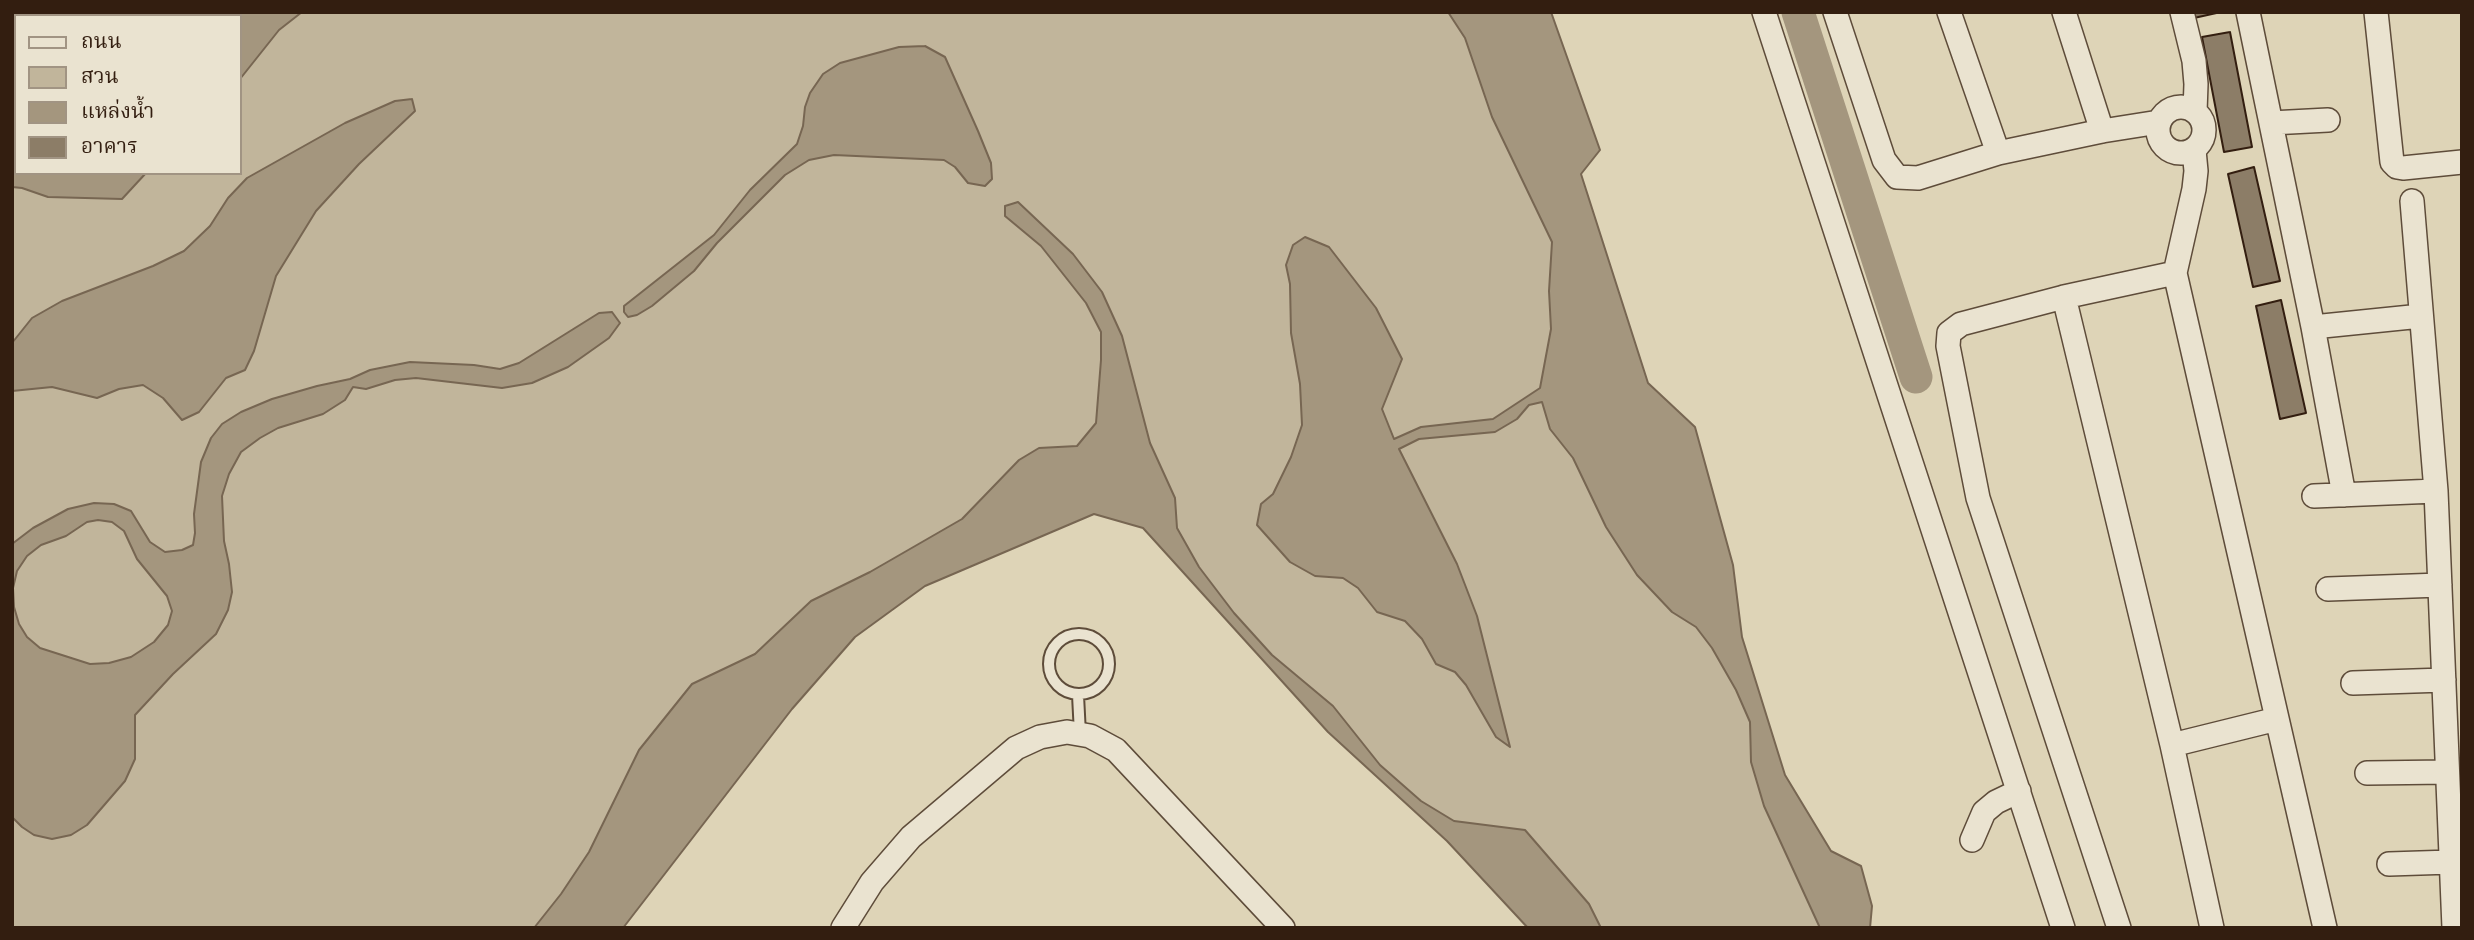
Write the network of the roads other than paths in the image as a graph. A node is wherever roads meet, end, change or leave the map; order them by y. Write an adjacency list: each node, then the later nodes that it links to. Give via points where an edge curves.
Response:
1 (1764, 12): 34 (street)
2 (1835, 12): 14 (street, via 1884,160 1897,177 1918,178)
3 (1948, 12): 14 (street)
4 (2064, 12): 12 (street)
5 (2182, 12): 8 (street, via 2196,84)
6 (2248, 12): 11 (street)
7 (2376, 12): 15 (street, via 2392,163 2403,168)
8 (2195, 112): 10 (street, via 2174,108); 13 (street, via 2204,131)
9 (2328, 120): 11 (street)
10 (2159, 122): 12 (street); 13 (street, via 2158,137 2167,149 2181,154)
11 (2271, 123): 20 (street)
12 (2102, 131): 14 (street)
13 (2194, 150): 17 (street, via 2194,189)
14 (1998, 152)
15 (2462, 162)
16 (2412, 201): 19 (street)
17 (2175, 273): 18 (street); 29 (street)
18 (2064, 297): 31 (street); 41 (street, via 1961,324 1949,333 1948,346 1978,498)
19 (2421, 316): 20 (street); 21 (street)
20 (2314, 327): 22 (street)
21 (2435, 491): 22 (street); 24 (street)
22 (2344, 495): 23 (street)
23 (2314, 496)
24 (2440, 585): 25 (street); 26 (street)
25 (2329, 589)
26 (2444, 680): 27 (street); 32 (street)
27 (2353, 683)
28 (1078, 695): 28 (lane, via 1060,688 1049,671 1052,651 1065,637 1075,634 1102,645 1109,663 1104,682); 30 (lane)
29 (2277, 719): 31 (street); 43 (street)
30 (1080, 734): 38 (street, via 1040,737 1016,748 911,837 872,882); 39 (street, via 1116,750)
31 (2172, 745): 42 (street)
32 (2447, 772): 33 (street); 36 (street)
33 (2367, 773)
34 (2019, 791): 35 (street, via 1984,812); 40 (street)
35 (1972, 840)
36 (2451, 862): 37 (street); 44 (street)
37 (2389, 864)
38 (843, 928)
39 (1283, 928)
40 (2063, 928)
41 (2119, 928)
42 (2212, 928)
43 (2325, 928)
44 (2454, 928)

